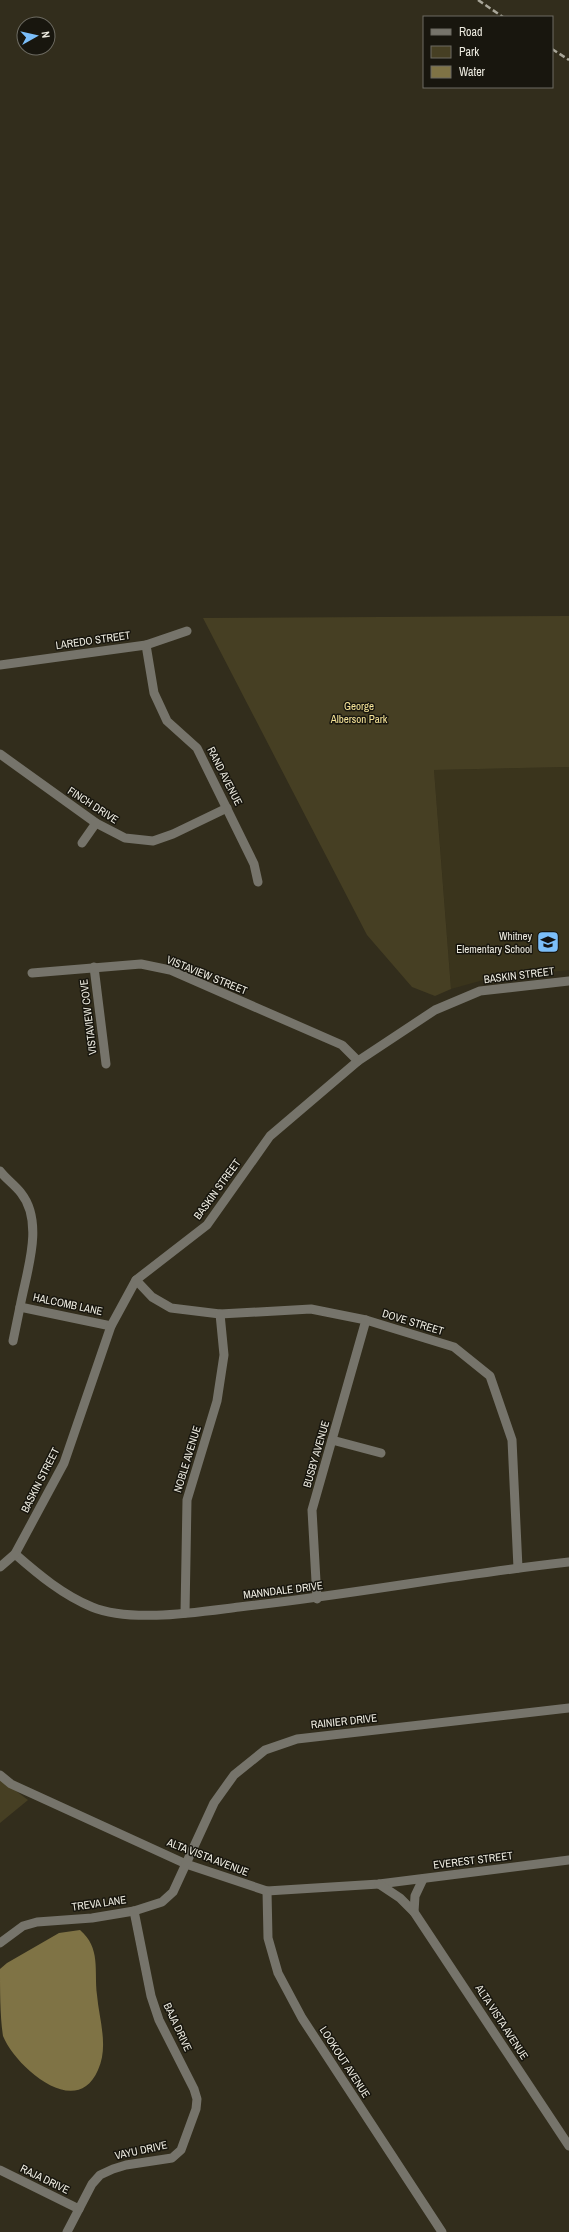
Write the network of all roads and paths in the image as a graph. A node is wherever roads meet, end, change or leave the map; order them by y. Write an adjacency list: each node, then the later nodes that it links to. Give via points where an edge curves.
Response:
1 (187, 631): 2 (street, LAREDO STREET)
2 (146, 645): 3 (street, LAREDO STREET); 5 (street, RAND AVENUE, via 154,693 167,721 197,748)
3 (0, 665)
4 (0, 754): 6 (street, FINCH DRIVE)
5 (227, 808): 6 (street, FINCH DRIVE, via 174,834 153,841 125,838); 8 (street, RAND AVENUE, via 254,864)
6 (96, 823): 7 (street)
7 (82, 844)
8 (258, 882)
9 (94, 967): 10 (street, VISTAVIEW STREET); 12 (street, VISTAVIEW STREET, via 141,964 170,970 342,1045); 13 (street, VISTAVIEW COVE)
10 (32, 973)
11 (569, 981): 12 (street, BASKIN STREET, via 480,991 435,1010)
12 (358, 1061): 15 (street, BASKIN STREET, via 270,1136 207,1225)
13 (106, 1064)
14 (0, 1171): 16 (street, HALCOMB LANE, via 22,1194 31,1213 33,1237)
15 (136, 1280): 17 (street, DOVE STREET, via 152,1297 171,1308); 19 (street, BASKIN STREET)
16 (20, 1307): 19 (street, HALCOMB LANE); 20 (street, HALCOMB LANE)
17 (220, 1314): 18 (street, DOVE STREET, via 311,1308); 28 (street, NOBLE AVENUE, via 224,1355 217,1401 186,1500)
18 (366, 1320): 21 (street, BUSBY AVENUE); 26 (street, DOVE STREET, via 454,1347 490,1376 512,1440)
19 (111, 1326): 23 (street, BASKIN STREET, via 64,1463)
20 (13, 1341)
21 (332, 1440): 22 (street); 27 (street, BUSBY AVENUE, via 312,1510)
22 (381, 1453)
23 (15, 1554): 25 (street, BASKIN STREET); 28 (street, MANNDALE DRIVE, via 45,1581 93,1607 134,1615)
24 (569, 1562): 26 (street, MANNDALE DRIVE)
25 (0, 1566)
26 (518, 1568): 27 (street, MANNDALE DRIVE)
27 (317, 1599): 28 (street, MANNDALE DRIVE)
28 (185, 1613)
29 (569, 1708): 32 (street, RAINIER DRIVE, via 297,1738 264,1750 234,1775 214,1803)
30 (0, 1775): 32 (street, ALTA VISTA AVENUE, via 11,1784)
31 (569, 1860): 33 (street, EVEREST STREET)
32 (186, 1864): 35 (street, ALTA VISTA AVENUE); 36 (street, TREVA LANE, via 173,1892 162,1902)
33 (423, 1879): 34 (street, EVEREST STREET); 37 (street, via 415,1896)
34 (379, 1884): 35 (street, ALTA VISTA AVENUE); 37 (street, ALTA VISTA AVENUE, via 400,1898)
35 (267, 1891): 44 (street, LOOKOUT AVENUE, via 268,1938 278,1973 302,2018)
36 (134, 1910): 38 (street, TREVA LANE, via 92,1918 37,1922 22,1926); 40 (street, BAJA DRIVE, via 151,1996 159,2020 197,2099 196,2109)
37 (414, 1912): 39 (street, ALTA VISTA AVENUE)
38 (0, 1943)
39 (569, 2146)
40 (181, 2150): 42 (street, VAYU DRIVE, via 172,2158 126,2165 100,2176 92,2184)
41 (0, 2170): 42 (street, RAJA DRIVE)
42 (79, 2209): 43 (street, VAYU DRIVE)
43 (67, 2232)
44 (442, 2232)

